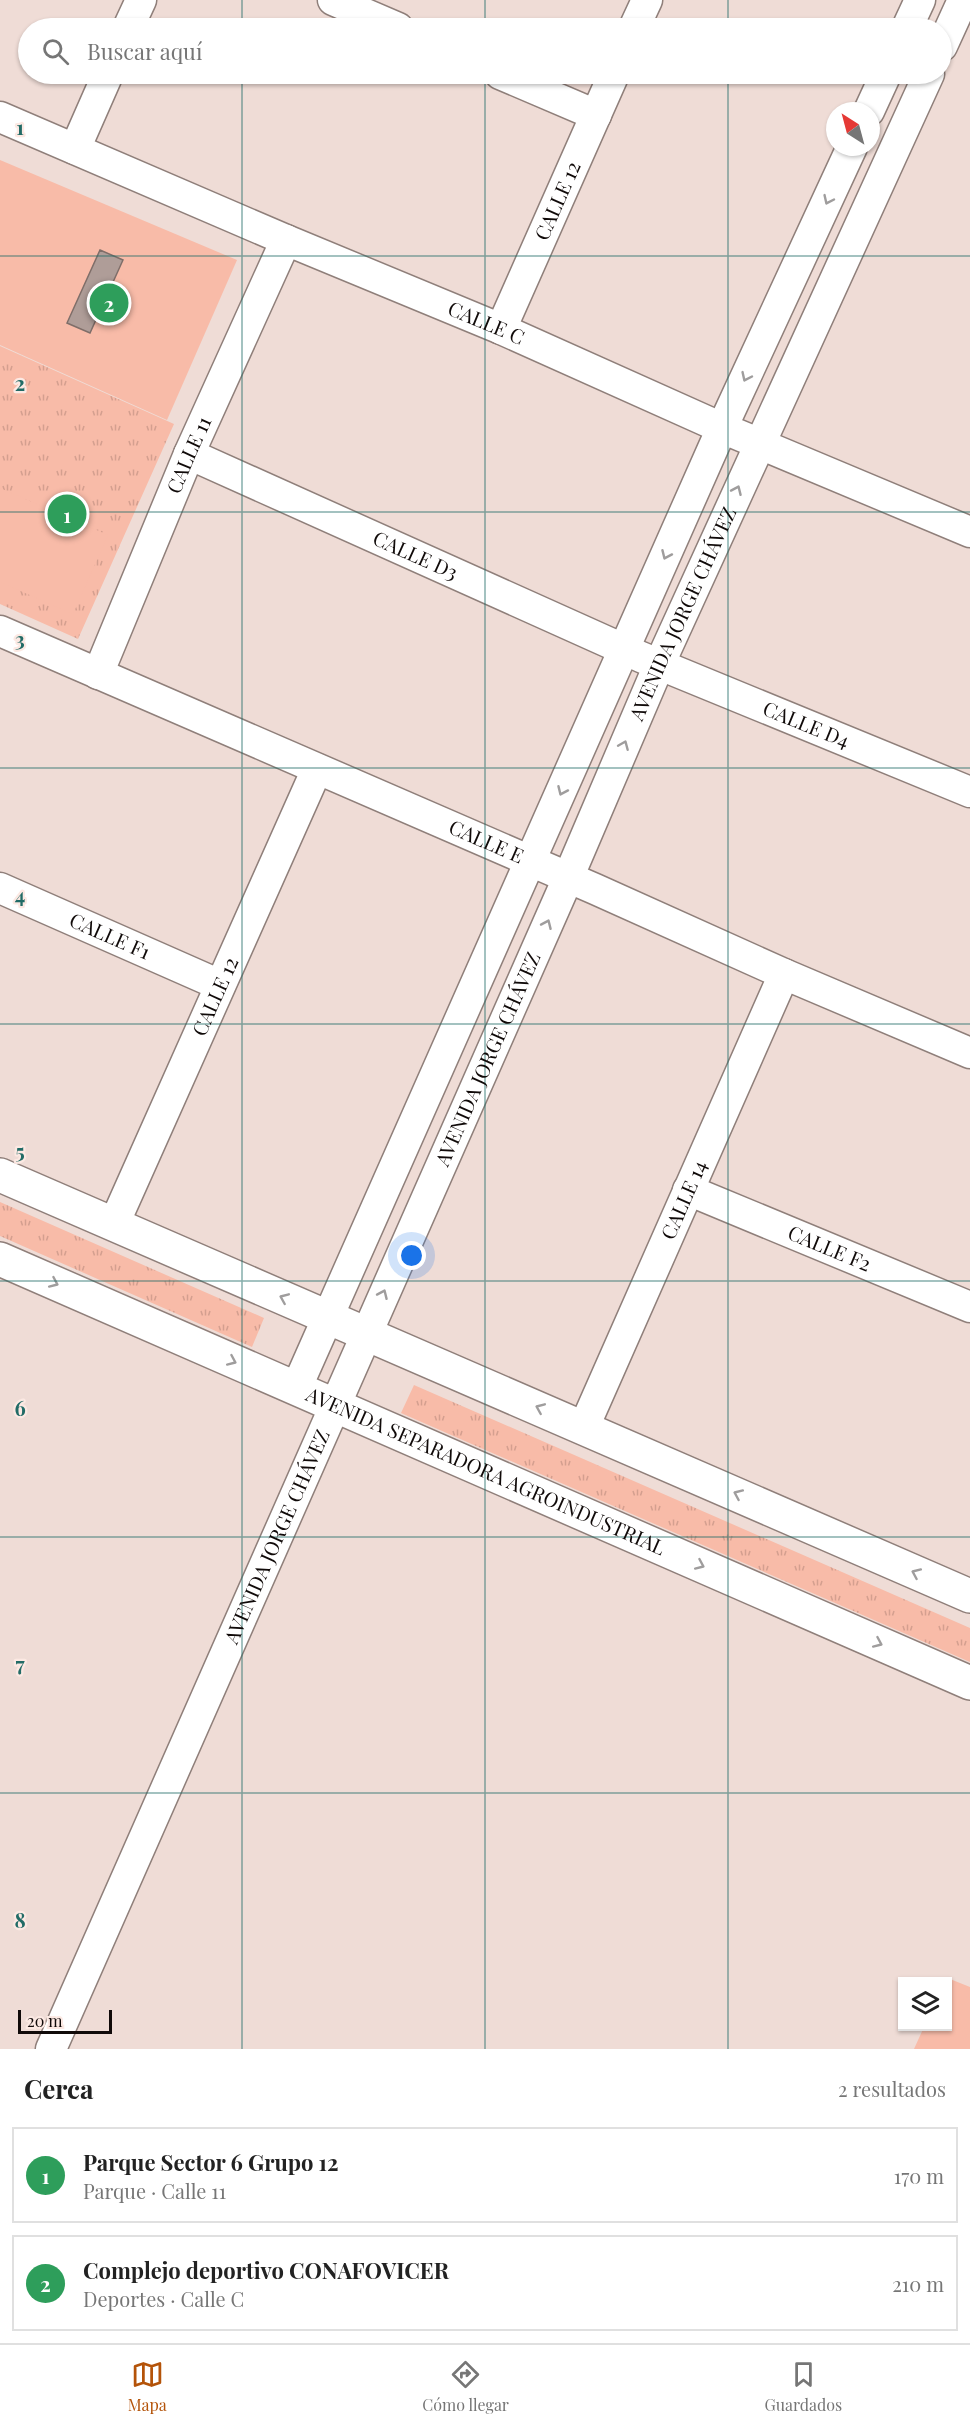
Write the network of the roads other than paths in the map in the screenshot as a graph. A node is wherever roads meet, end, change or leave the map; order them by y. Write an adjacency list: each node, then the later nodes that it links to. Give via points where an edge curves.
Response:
1 (141, 0): 6 (street)
2 (333, 0): 7 (street)
3 (647, 0): 8 (street)
4 (920, 0): 9 (street)
5 (963, 0): 10 (street)
6 (133, 18)
7 (375, 18)
8 (639, 18)
9 (912, 18)
10 (952, 24)
11 (104, 84): 19 (street)
12 (523, 84): 17 (street)
13 (610, 84): 17 (street, CALLE 12)
14 (881, 84): 16 (street)
15 (924, 84): 24 (street, AVENIDA JORGE CHÁVEZ)
16 (873, 102)
17 (596, 116): 22 (street, CALLE 12)
18 (0, 117): 19 (street, CALLE C)
19 (75, 148): 21 (street, CALLE C)
20 (848, 156): 23 (street, AVENIDA JORGE CHÁVEZ, one-way to 23)
21 (286, 240): 22 (street, CALLE C); 25 (street, CALLE 11)
22 (501, 329): 23 (street, CALLE C)
23 (722, 428): 24 (street, CALLE C); 28 (street, AVENIDA JORGE CHÁVEZ, one-way to 28)
24 (758, 443): 26 (street, CALLE C); 28 (street, AVENIDA JORGE CHÁVEZ, one-way to 24)
25 (189, 454): 28 (street, CALLE D3); 29 (street, CALLE 11)
26 (970, 532)
27 (0, 631): 29 (street, CALLE E)
28 (641, 657): 31 (street, CALLE D4); 32 (street, AVENIDA JORGE CHÁVEZ, one-way to 32); 33 (street, AVENIDA JORGE CHÁVEZ, one-way to 28)
29 (98, 674): 30 (street, CALLE E)
30 (317, 769): 32 (street, CALLE E); 36 (street, CALLE 12)
31 (970, 792)
32 (531, 862): 33 (street, CALLE E); 43 (street, AVENIDA JORGE CHÁVEZ)
33 (568, 878): 35 (street, CALLE E); 44 (street, AVENIDA JORGE CHÁVEZ, one-way to 33)
34 (0, 888): 36 (street, CALLE F1)
35 (784, 974): 37 (street, CALLE E); 39 (street, CALLE 14)
36 (220, 985): 40 (street, CALLE 12)
37 (970, 1053)
38 (0, 1174): 40 (street)
39 (688, 1190): 42 (street, CALLE F2); 47 (street, CALLE 14)
40 (114, 1224): 43 (street, one-way to 40)
41 (0, 1259): 45 (street, AVENIDA SEPARADORA AGROINDUSTRIAL, one-way to 45)
42 (970, 1307)
43 (328, 1317): 44 (street); 45 (street, AVENIDA JORGE CHÁVEZ)
44 (366, 1334): 46 (street, AVENIDA JORGE CHÁVEZ); 47 (street, one-way to 44)
45 (296, 1389): 46 (street, AVENIDA SEPARADORA AGROINDUSTRIAL)
46 (334, 1405): 49 (street, AVENIDA SEPARADORA AGROINDUSTRIAL, one-way to 49); 50 (street, AVENIDA JORGE CHÁVEZ)
47 (584, 1427): 48 (street, one-way to 47)
48 (970, 1596)
49 (970, 1683)
50 (51, 2049)

